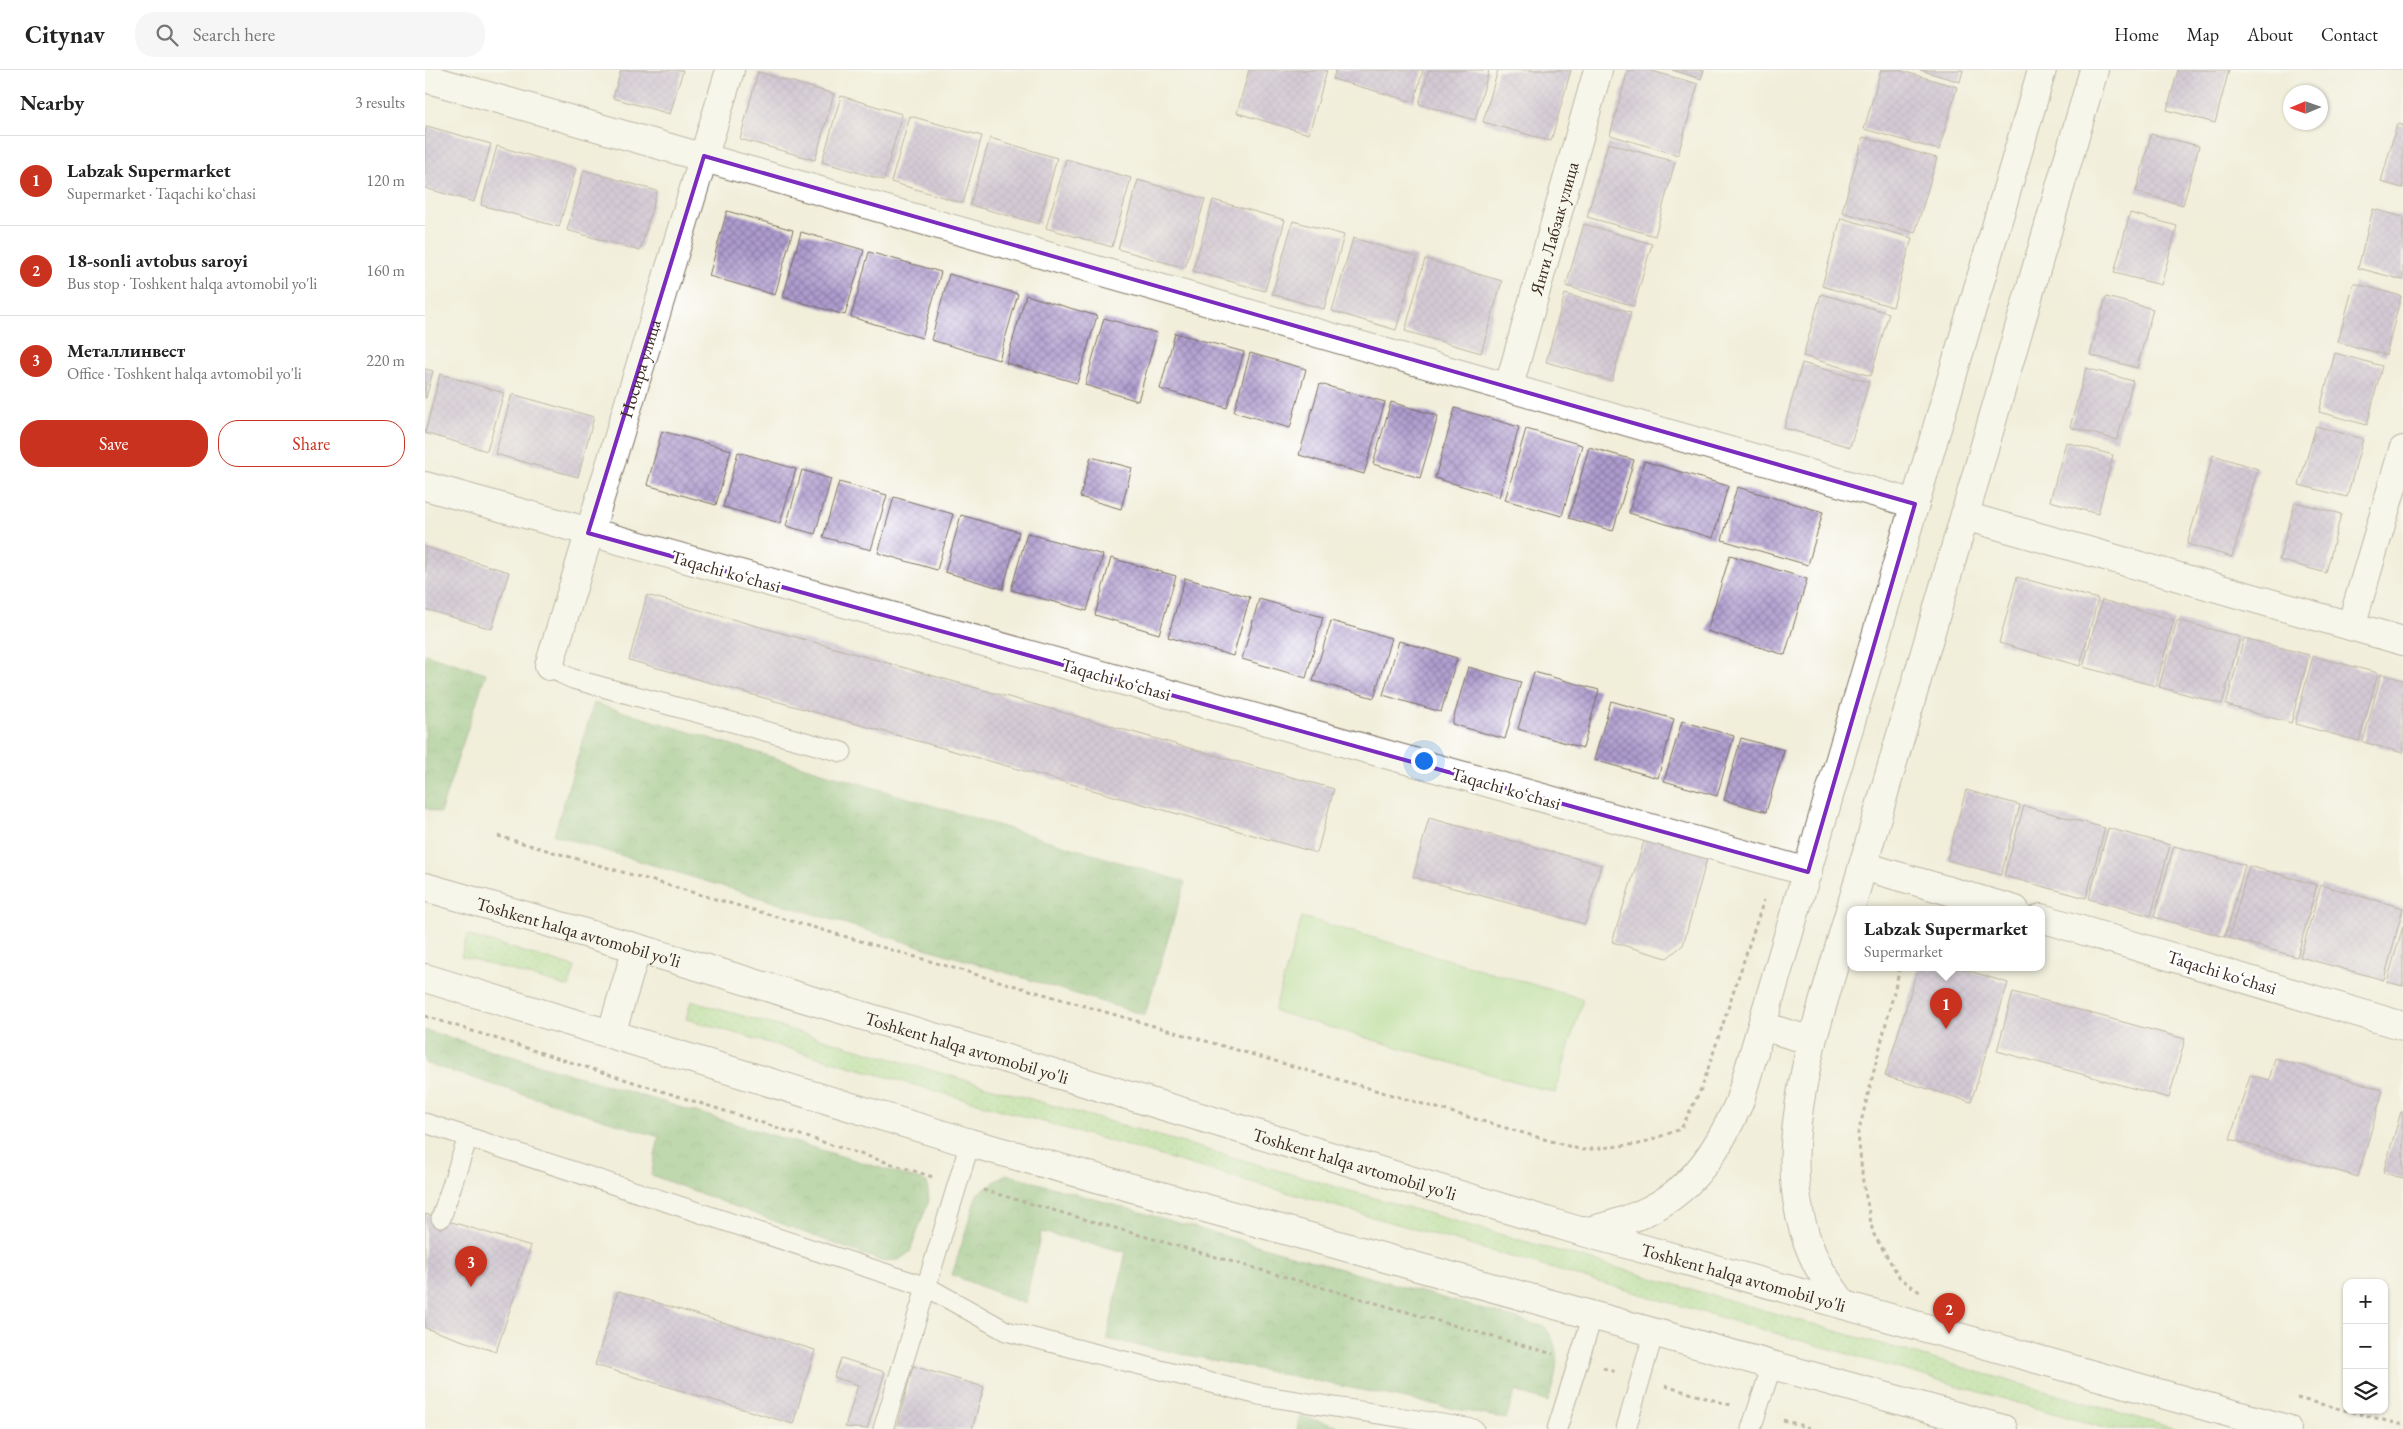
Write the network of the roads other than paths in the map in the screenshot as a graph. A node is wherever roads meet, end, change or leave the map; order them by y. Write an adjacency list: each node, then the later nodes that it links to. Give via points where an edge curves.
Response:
1 (730, 70): 6 (main road, Носира улица)
2 (1599, 70): 7 (main road, Янги Лабзак улица)
3 (2042, 70): 10 (main road)
4 (2094, 70): 11 (main road)
5 (425, 78): 6 (main road)
6 (704, 156): 7 (main road); 12 (main road, Носира улица)
7 (1509, 386): 10 (main road)
8 (2403, 450): 13 (main road)
9 (425, 486): 12 (main road, Taqachi koʻchasi)
10 (1915, 504): 18 (main road)
11 (1965, 516): 13 (main road); 17 (main road)
12 (588, 533): 15 (main road, Носира улица); 18 (main road, Taqachi koʻchasi)
13 (2351, 626): 14 (main road)
14 (2403, 641)
15 (549, 664): 16 (lane, via 573,678)
16 (841, 752)
17 (1863, 866): 20 (main road); 21 (main road)
18 (1808, 872): 26 (main road)
19 (425, 887): 24 (main road, Toshkent halqa avtomobil yo'li)
20 (1851, 906)
21 (2001, 906)
22 (2045, 919): 27 (main road, Taqachi koʻchasi)
23 (1847, 921): 29 (main road)
24 (637, 948): 28 (main road); 34 (main road, Toshkent halqa avtomobil yo'li)
25 (425, 978): 28 (main road)
26 (1762, 1026): 29 (main road); 34 (main road, via 1739,1103 1724,1135 1691,1180 1648,1212 1618,1225)
27 (2403, 1026)
28 (611, 1034): 32 (main road)
29 (1812, 1041): 36 (main road, via 1797,1118 1795,1196 1804,1232 1817,1264)
30 (425, 1124): 31 (lane)
31 (468, 1137): 33 (lane); 35 (lane)
32 (970, 1142): 35 (lane); 37 (main road)
33 (441, 1218)
34 (1583, 1232): 36 (main road, Toshkent halqa avtomobil yo'li)
35 (927, 1287): 41 (lane); 42 (lane, via 1015,1333 1259,1395)
36 (1844, 1305): 46 (main road, Toshkent halqa avtomobil yo'li)
37 (1593, 1315): 38 (main road); 43 (lane)
38 (1654, 1332): 39 (main road); 44 (lane)
39 (1772, 1365): 40 (lane); 45 (main road)
40 (1753, 1421)
41 (883, 1429)
42 (1474, 1429)
43 (1557, 1429)
44 (1626, 1429)
45 (2003, 1429)
46 (2287, 1429)

